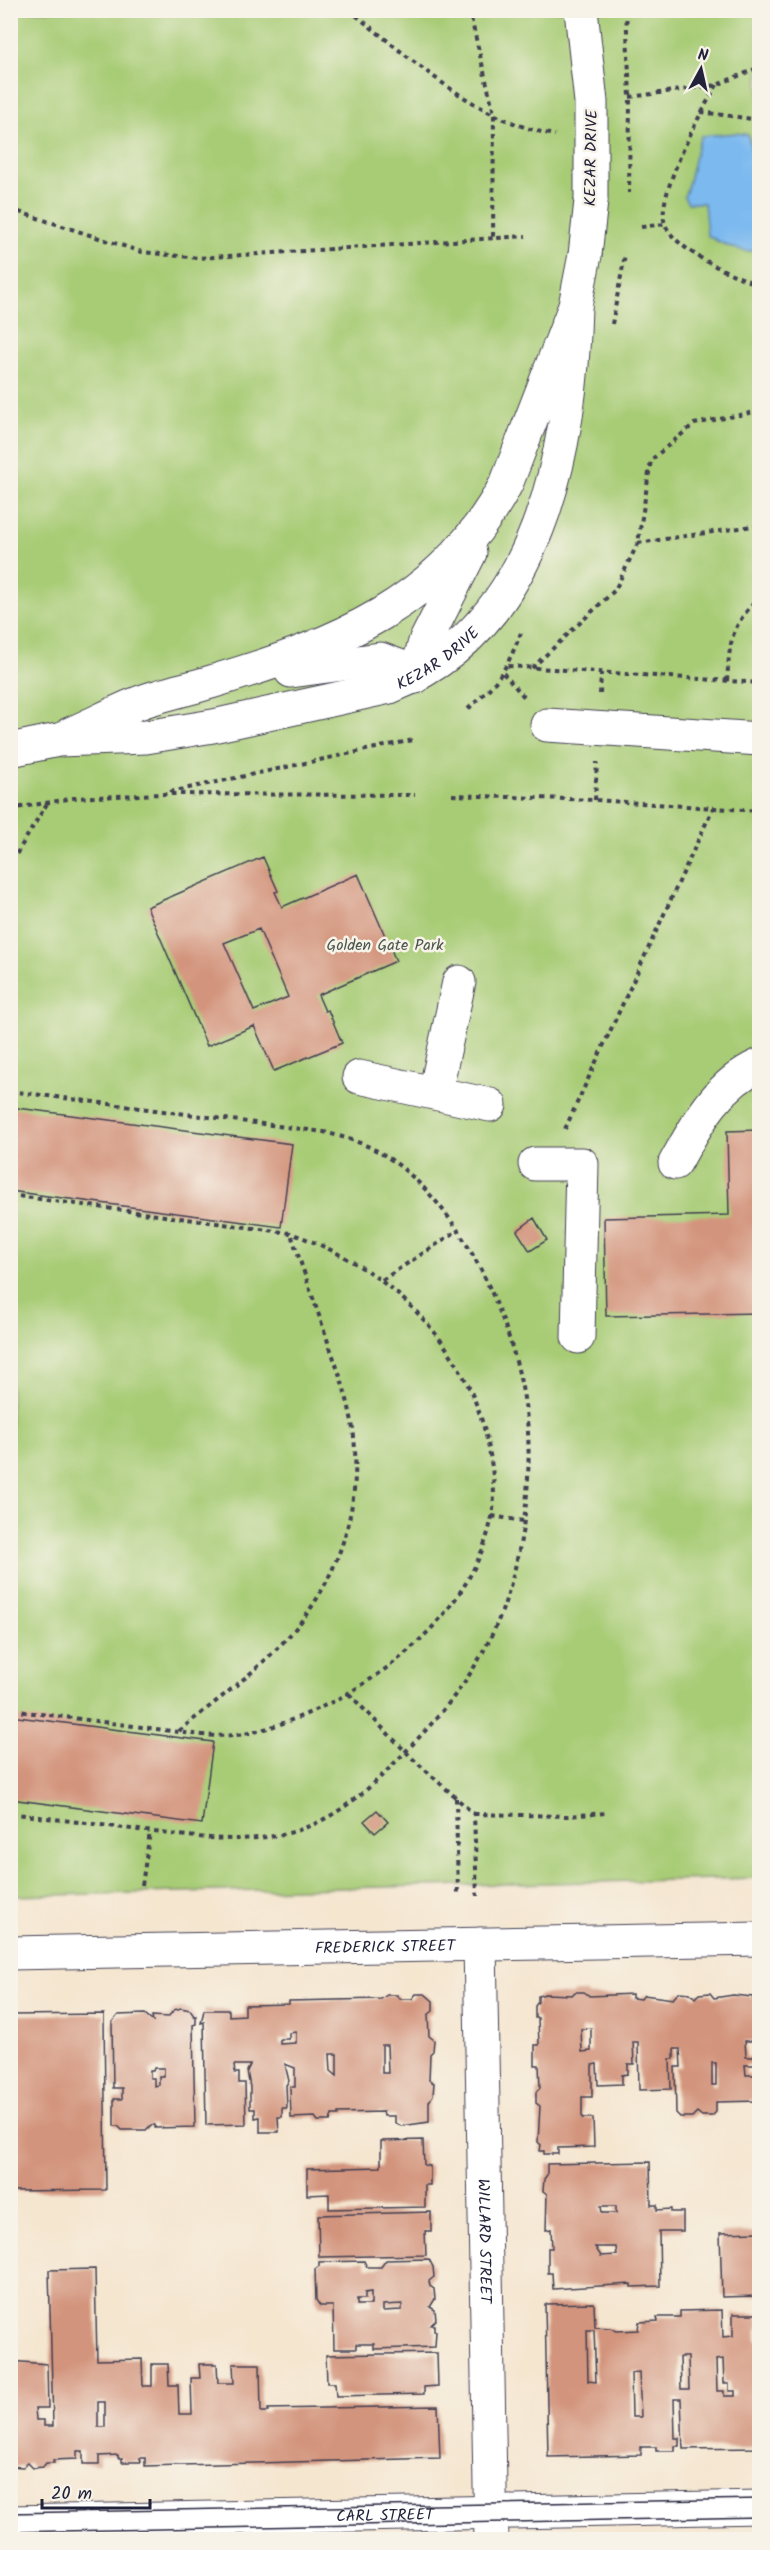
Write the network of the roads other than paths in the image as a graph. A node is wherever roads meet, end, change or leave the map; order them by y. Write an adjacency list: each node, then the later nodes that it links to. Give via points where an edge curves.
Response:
1 (581, 10): 2 (main road, KEZAR DRIVE, bridge, via 591,102 591,201)
2 (575, 306): 3 (main road, KEZAR DRIVE, via 519,454); 4 (main road, KEZAR DRIVE, via 574,360 565,434 533,542 516,574 471,634)
3 (493, 509): 4 (main road, via 425,642); 5 (main road, KEZAR DRIVE, via 451,560 382,615 323,645)
4 (415, 677): 5 (main road, via 380,659); 8 (main road, KEZAR DRIVE, via 367,693 213,726 146,737)
5 (211, 682): 8 (main road, KEZAR DRIVE, via 141,702)
6 (547, 725): 7 (main road)
7 (759, 739)
8 (58, 740): 9 (main road, KEZAR DRIVE)
9 (10, 750)
10 (459, 982): 13 (main road)
11 (759, 1065): 15 (main road, via 743,1073 704,1111)
12 (359, 1077): 13 (main road)
13 (435, 1094): 14 (main road)
14 (490, 1105)
15 (675, 1163)
16 (542, 1164): 17 (main road, via 582,1164)
17 (578, 1336)
18 (759, 1939): 19 (main road, FREDERICK STREET)
19 (480, 1944): 20 (main road, FREDERICK STREET); 23 (main road, WILLARD STREET)
20 (10, 1953)
21 (759, 2507): 23 (main road, CARL STREET)
22 (10, 2522): 23 (main road, CARL STREET)
23 (491, 2526)

